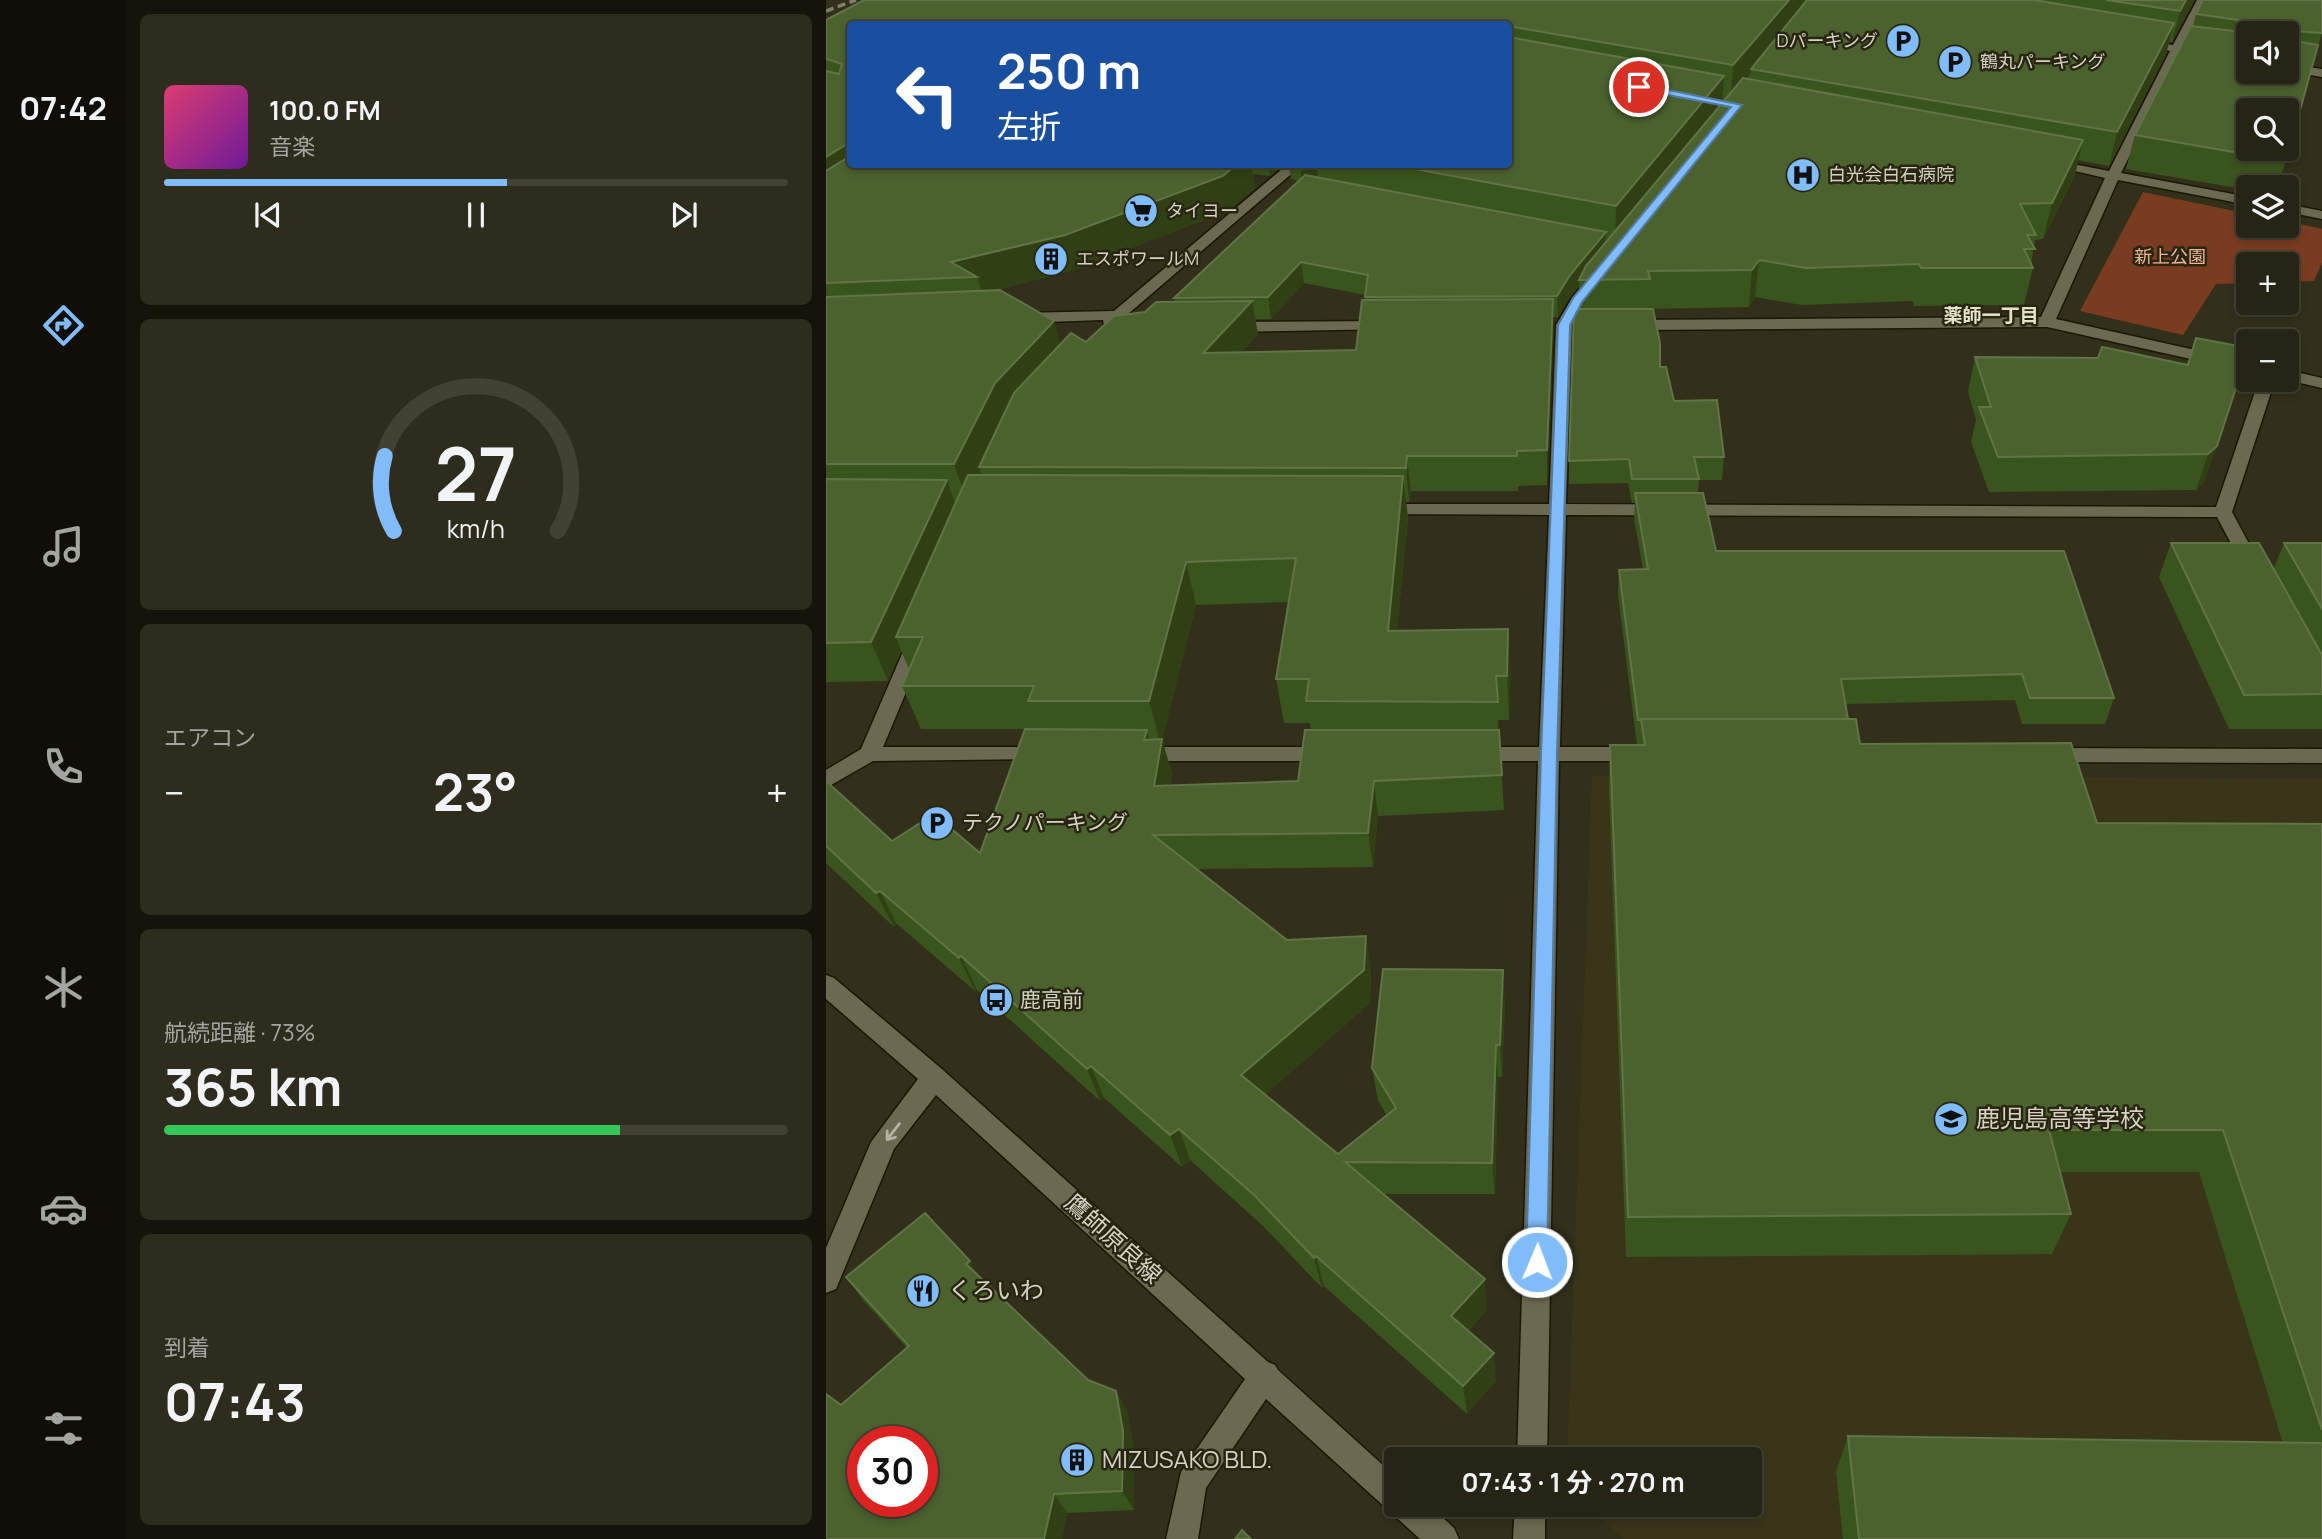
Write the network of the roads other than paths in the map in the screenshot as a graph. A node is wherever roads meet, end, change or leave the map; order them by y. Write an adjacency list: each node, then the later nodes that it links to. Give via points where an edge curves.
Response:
1 (2202, 0): 3 (street)
2 (2124, 40): 3 (street)
3 (2177, 48): 4 (street); 9 (street)
4 (2236, 59)
5 (2299, 69): 6 (street)
6 (2322, 73)
7 (2039, 162): 9 (street)
8 (1293, 168): 11 (street)
9 (2113, 176): 13 (street); 19 (street)
10 (1254, 181): 11 (street)
11 (1276, 183): 12 (street); 17 (street)
12 (1295, 186)
13 (2236, 199)
14 (2299, 210): 15 (street)
15 (2322, 215)
16 (1602, 270): 29 (street, via 1564,325)
17 (1115, 315): 18 (street); 22 (street); 24 (street)
18 (1004, 319)
19 (2047, 321): 20 (street); 25 (street)
20 (1619, 325)
21 (1400, 326): 23 (street)
22 (1156, 327)
23 (1210, 327)
24 (1099, 333)
25 (2236, 364)
26 (2299, 378): 27 (street)
27 (2322, 383)
28 (2263, 392): 31 (street)
29 (1557, 508): 30 (street); 31 (street); 34 (street)
30 (1359, 509)
31 (2223, 512): 32 (street)
32 (2263, 586)
33 (927, 619): 35 (street)
34 (1549, 753): 39 (street); 40 (street); 48 (street)
35 (869, 754): 36 (street); 43 (street)
36 (1071, 754)
37 (1113, 754): 38 (street)
38 (1348, 754)
39 (1458, 754)
40 (1665, 754)
41 (2028, 755): 42 (street)
42 (2322, 756)
43 (826, 780)
44 (826, 985): 45 (street, 鷹師原良線)
45 (934, 1078): 46 (street, one-way to 46, via 884,1142); 47 (street, 鷹師原良線)
46 (826, 1280)
47 (1265, 1375): 49 (street, 鷹師原良線); 52 (street, via 1192,1483)
48 (1532, 1447)
49 (1384, 1486)
50 (1419, 1517): 53 (street)
51 (1530, 1517): 54 (street)
52 (1182, 1539)
53 (1443, 1539)
54 (1529, 1539)

